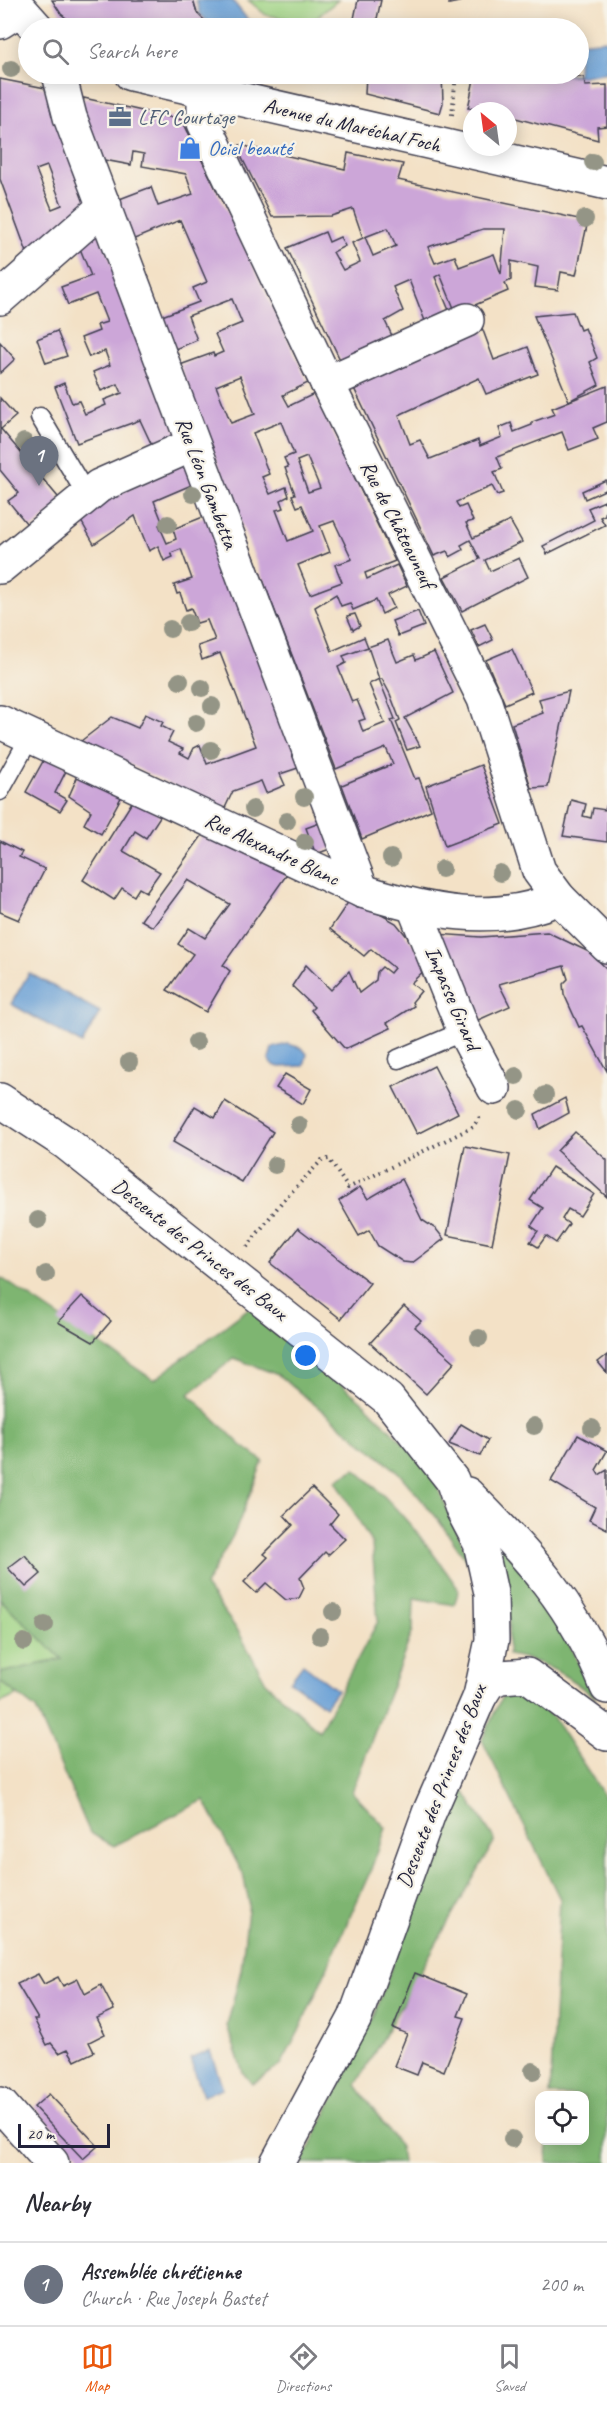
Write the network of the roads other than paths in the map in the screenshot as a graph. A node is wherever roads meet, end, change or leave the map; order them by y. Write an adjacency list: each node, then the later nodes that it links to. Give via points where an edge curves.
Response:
1 (61, 84): 5 (street, Rue Léon Gambetta)
2 (174, 84): 3 (street, Avenue du Maréchal Foch)
3 (204, 91): 4 (street, Avenue du Maréchal Foch); 8 (street, Rue de Châteauneuf, via 204,123)
4 (607, 183)
5 (105, 206): 6 (street); 10 (street, Rue Léon Gambetta)
6 (0, 298)
7 (466, 320): 8 (street)
8 (327, 383): 17 (street, Rue de Châteauneuf, via 484,699 539,871)
9 (40, 417): 11 (lane)
10 (192, 445): 11 (street, via 118,475); 16 (street, Rue Léon Gambetta)
11 (86, 494): 12 (street)
12 (0, 567)
13 (0, 722): 14 (street, Rue Alexandre Blanc)
14 (30, 737): 15 (lane); 16 (street, Rue Alexandre Blanc)
15 (0, 791)
16 (362, 891): 18 (street, Rue Alexandre Blanc)
17 (559, 898): 18 (street, Rue Alexandre Blanc, via 511,912 452,914); 19 (street, Rue de Châteauneuf)
18 (414, 908): 20 (street, Impasse Girard)
19 (607, 946)
20 (464, 1031): 21 (lane); 22 (street, Impasse Girard)
21 (398, 1059)
22 (494, 1088)
23 (0, 1100): 24 (street, Descente des Princes des Baux, via 66,1143 388,1399)
24 (452, 1480): 25 (street, via 522,1549 561,1597); 26 (street, Descente des Princes des Baux, via 480,1543 491,1593 492,1640)
25 (607, 1687)
26 (480, 1696): 27 (street, via 489,1682 527,1675); 30 (street, Descente des Princes des Baux, via 429,1813 355,2018)
27 (607, 1734)
28 (0, 2104): 29 (street)
29 (52, 2163)
30 (277, 2163)

